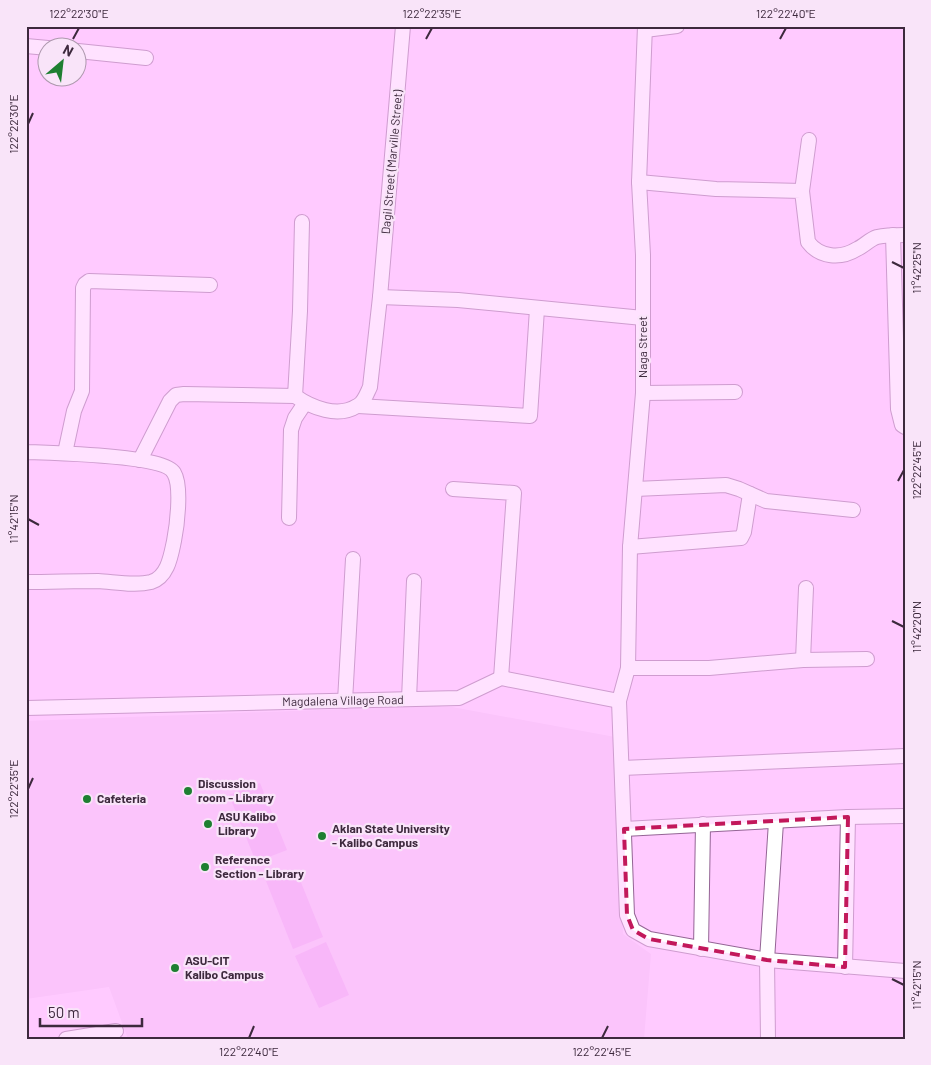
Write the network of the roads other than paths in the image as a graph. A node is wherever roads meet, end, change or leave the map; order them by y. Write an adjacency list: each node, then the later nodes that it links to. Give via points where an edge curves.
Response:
1 (403, 26): 12 (street, Dagil Street (Marville Street))
2 (677, 26): 3 (street)
3 (645, 28): 7 (street, Naga Street)
4 (88, 52): 5 (street)
5 (146, 58)
6 (809, 140): 8 (street)
7 (639, 182): 8 (street, via 716,189); 14 (street, Naga Street)
8 (802, 191): 10 (street, via 808,242 820,253 832,256 846,254 876,238)
9 (302, 222): 17 (street)
10 (899, 235): 19 (street, via 898,409)
11 (210, 285): 21 (street, via 89,281 85,284 82,392 74,411)
12 (380, 297): 13 (street); 18 (street, Dagil Street (Marville Street), via 370,387)
13 (537, 308): 14 (street); 18 (street, via 530,416)
14 (643, 318): 16 (street, Naga Street)
15 (735, 392): 16 (street)
16 (643, 393): 24 (street, Naga Street)
17 (300, 400): 18 (street, via 326,411 337,412); 22 (street, via 176,395); 27 (street, via 291,430)
18 (358, 406)
19 (905, 427)
20 (26, 452): 21 (street)
21 (65, 453): 22 (street)
22 (140, 460): 31 (street, via 167,466 177,481 175,536 169,564 161,574 154,581 142,583)
23 (453, 489): 36 (street, via 514,493)
24 (635, 489): 25 (street, via 726,485); 28 (street, Naga Street)
25 (750, 494): 26 (street, via 782,504); 28 (street, via 741,538)
26 (853, 510)
27 (289, 518)
28 (630, 547): 35 (street, Naga Street)
29 (353, 559): 38 (street)
30 (414, 581): 37 (street)
31 (26, 582)
32 (806, 588): 34 (street)
33 (867, 659): 34 (street)
34 (803, 660): 35 (street, via 718,668)
35 (628, 668): 39 (street)
36 (502, 678): 37 (street, Magdalena Village Road, via 459,698); 39 (street)
37 (409, 699): 38 (street, Magdalena Village Road)
38 (345, 701): 40 (street, Magdalena Village Road)
39 (619, 701): 42 (street)
40 (26, 708)
41 (905, 756): 42 (street)
42 (622, 768): 47 (street)
43 (905, 816): 44 (street)
44 (848, 818): 45 (street); 50 (street)
45 (776, 822): 46 (street); 49 (street)
46 (703, 824): 47 (street); 48 (street)
47 (624, 829): 48 (street, via 627,915 633,930 649,939)
48 (701, 949): 49 (street)
49 (767, 960): 50 (street); 54 (street)
50 (845, 966): 51 (street)
51 (905, 971)
52 (116, 1031): 53 (street)
53 (66, 1039)
54 (768, 1039)

